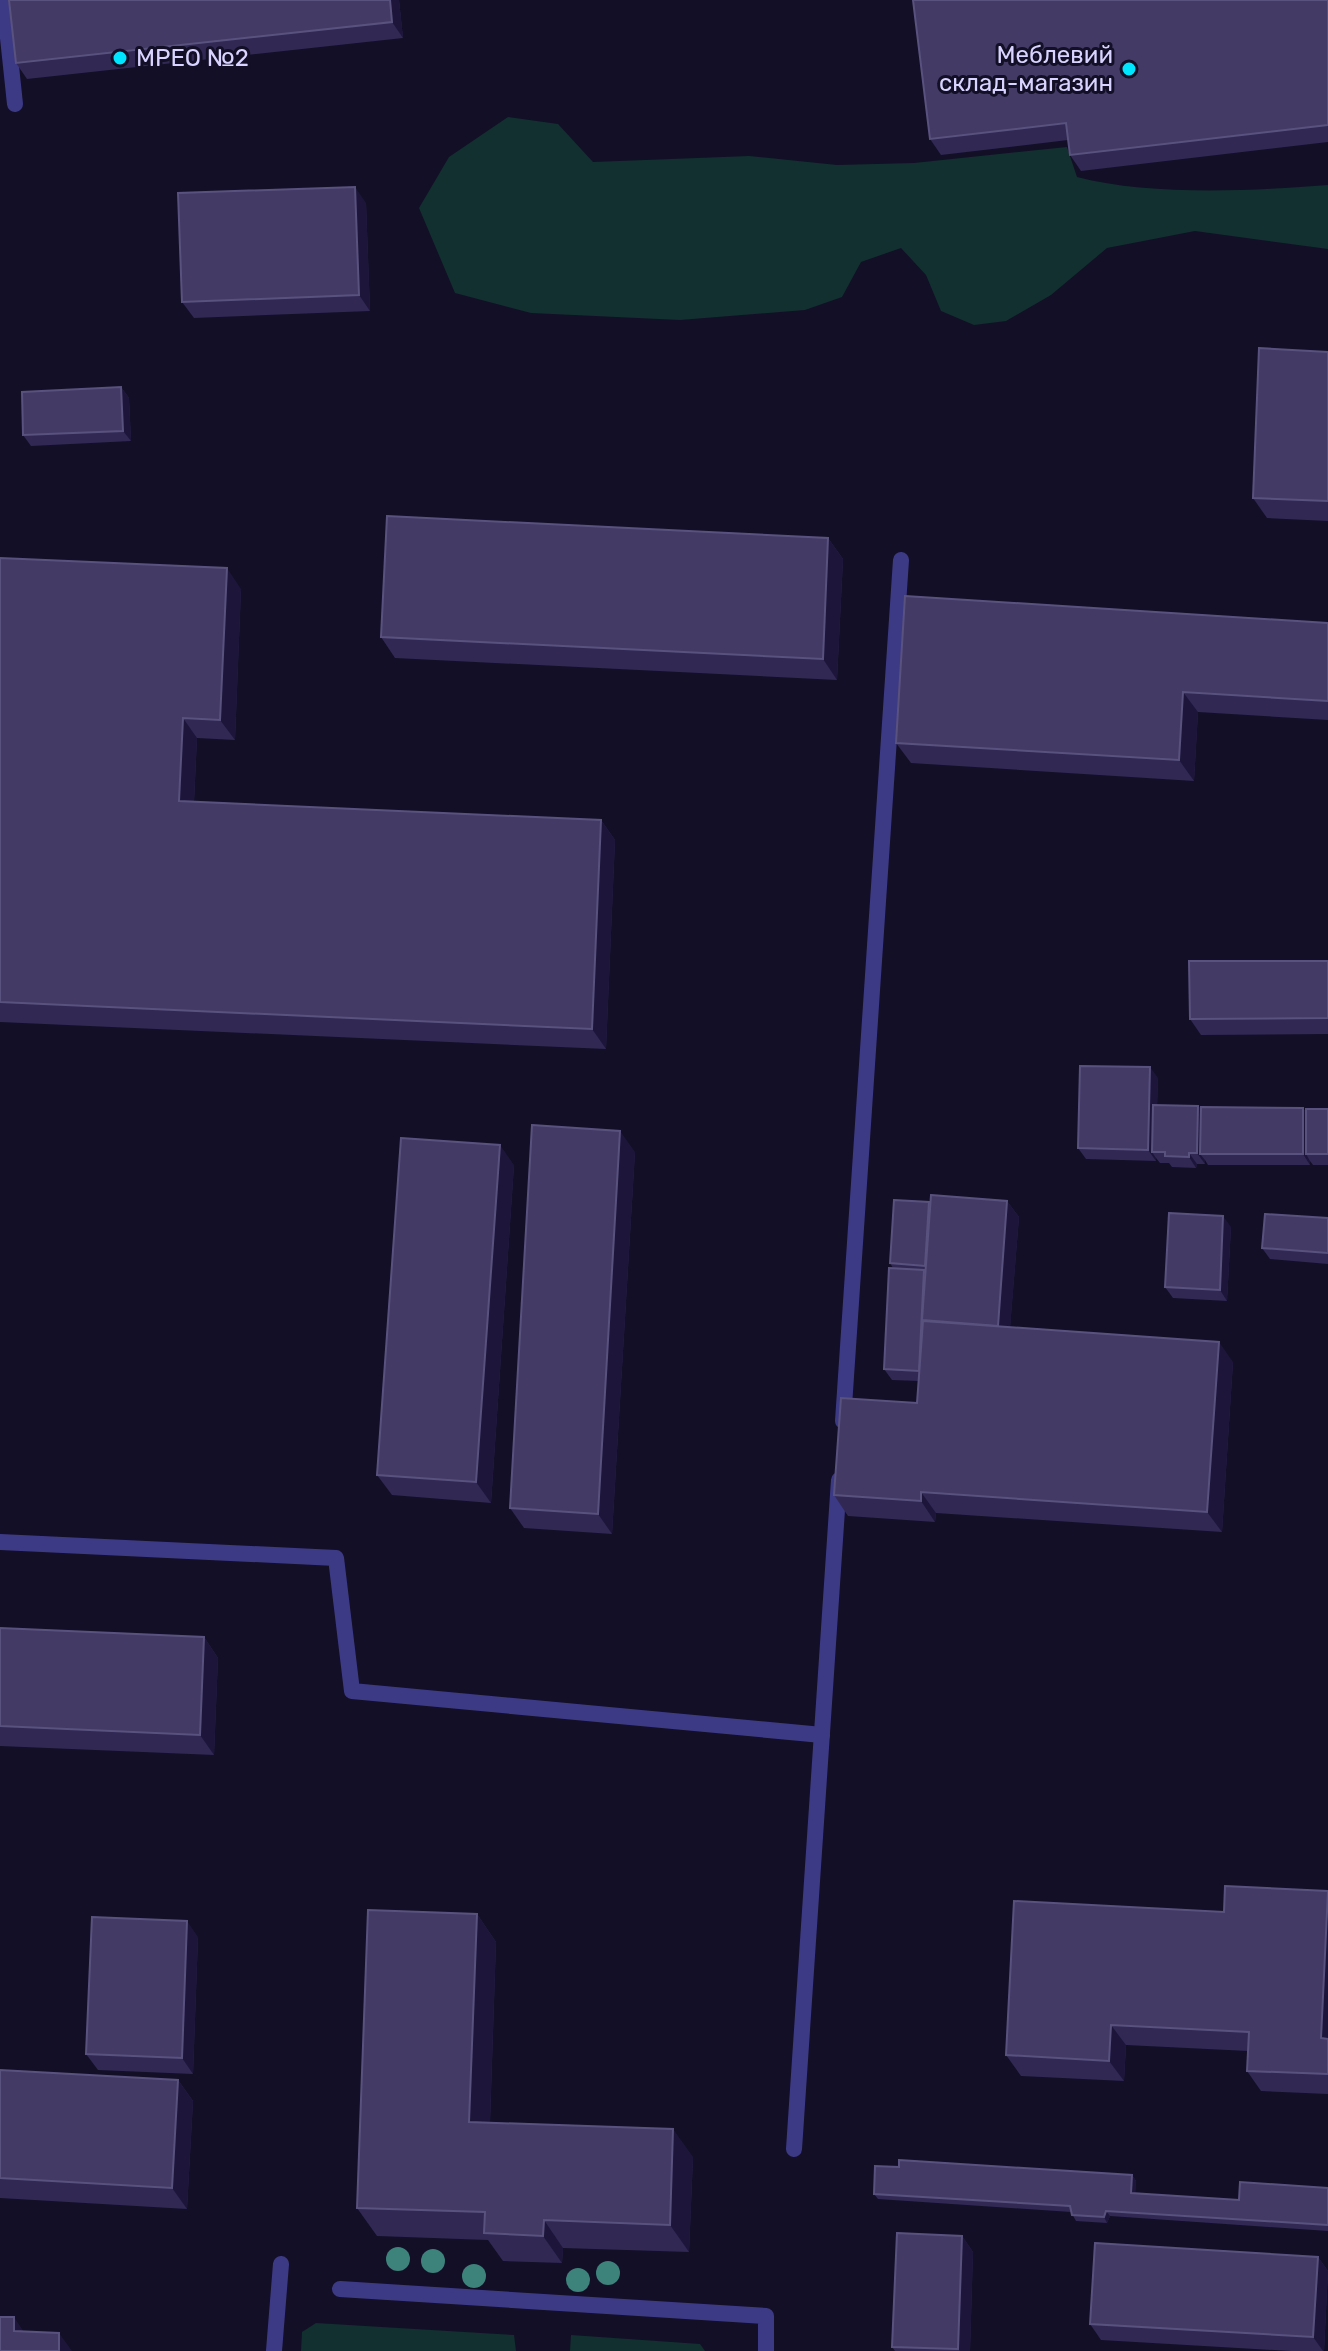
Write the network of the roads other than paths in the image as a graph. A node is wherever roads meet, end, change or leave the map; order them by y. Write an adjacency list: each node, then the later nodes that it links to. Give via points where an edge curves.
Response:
1 (4, 0): 2 (lane)
2 (15, 104)
3 (901, 560): 4 (lane)
4 (842, 1433)
5 (840, 1465): 7 (lane)
6 (0, 1542): 7 (lane, via 336,1558 352,1691)
7 (822, 1735): 8 (lane)
8 (794, 2149)
9 (281, 2264): 11 (lane)
10 (340, 2289): 12 (lane, via 766,2316)
11 (274, 2351)
12 (766, 2351)

